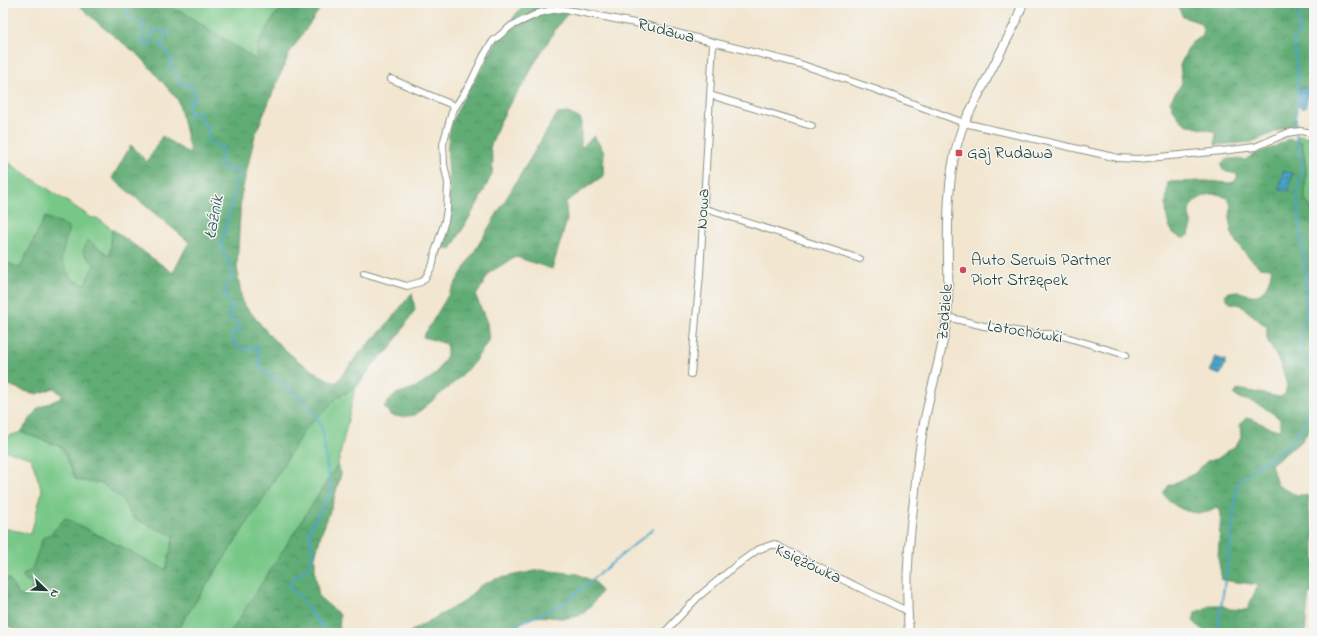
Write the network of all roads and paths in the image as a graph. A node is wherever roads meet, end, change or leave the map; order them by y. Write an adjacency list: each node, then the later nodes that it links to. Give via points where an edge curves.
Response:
1 (1023, 3): 6 (street, Zadziele, via 1015,24)
2 (713, 43): 4 (street, Nowa); 5 (street, Rudawa, via 574,11 557,9 539,13 511,26 493,41); 6 (street, Rudawa, via 800,64)
3 (391, 79): 5 (street)
4 (710, 95): 7 (street); 9 (street, Nowa)
5 (455, 106): 11 (street, Rudawa, via 443,144 448,183 447,209 430,273 421,282 407,286)
6 (964, 123): 8 (street, Rudawa, via 1118,158 1138,159 1242,149 1255,147 1287,133); 12 (street, Zadziele, via 955,152 949,192)
7 (812, 126)
8 (1314, 133)
9 (703, 208): 10 (street); 14 (street, Nowa)
10 (860, 259)
11 (364, 273)
12 (947, 317): 13 (street, Latochówki, via 1035,334 1056,334); 15 (street, Zadziele, via 917,463 908,549)
13 (1126, 355)
14 (691, 374)
15 (907, 610): 16 (street, Księżówka, via 774,544 757,550 734,567 698,597); 17 (street, Zadziele)
16 (664, 633)
17 (909, 633)

